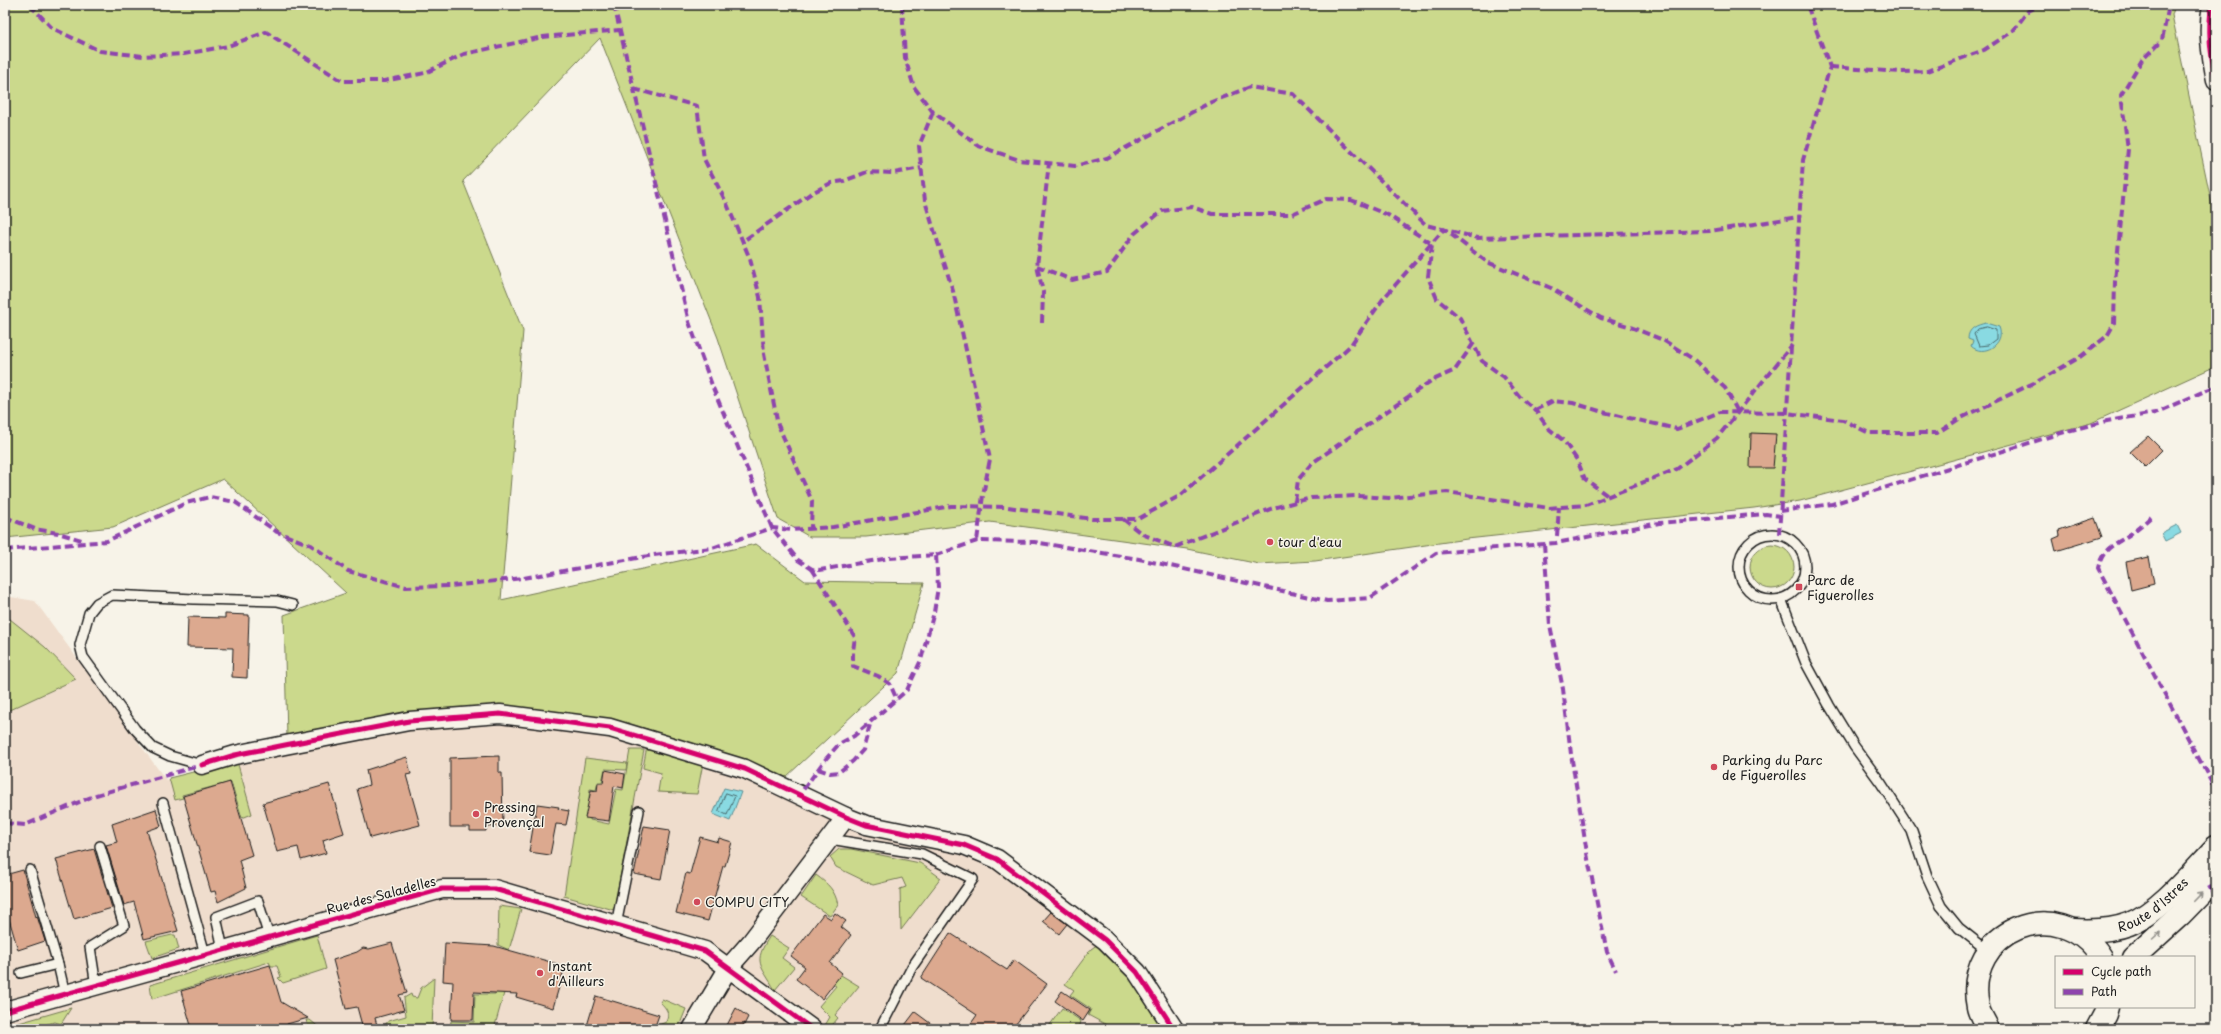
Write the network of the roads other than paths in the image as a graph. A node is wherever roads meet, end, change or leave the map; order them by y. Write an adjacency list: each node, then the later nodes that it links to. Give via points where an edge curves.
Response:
1 (2212, 5): 2 (street, via 2209,20 2210,50)
2 (2216, 80)
3 (1781, 599): 3 (lane, via 1799,587 1806,566 1801,550 1790,538 1768,534 1748,543 1739,562 1739,574 1743,584 1760,598); 18 (lane, via 1806,663 1829,705 1912,831 1927,876 1941,906 1959,928)
4 (293, 605): 5 (lane, via 277,601 112,595 97,603 89,613 80,645 83,657 135,729 153,748)
5 (202, 765): 8 (street, via 278,746 409,722 500,714 610,728 677,747 745,769)
6 (163, 803): 19 (lane)
7 (639, 811): 14 (lane)
8 (846, 817): 9 (street); 33 (street, via 866,825 964,845 997,859 1105,940 1137,972)
9 (830, 839): 23 (street); 32 (lane, via 922,854 973,879 912,968)
10 (100, 846): 25 (lane, via 124,926 90,947)
11 (2216, 847): 15 (main road, Route d'Istres, via 2161,903 2129,924 2098,931)
12 (30, 870): 22 (lane)
13 (2216, 878): 21 (main road, Route d'Istres, one-way to 13)
14 (616, 925): 16 (street, Rue des Saladelles, via 494,889 468,888 442,889); 23 (street, Rue des Saladelles, via 705,951)
15 (2074, 930): 18 (main road, via 2051,923 2027,924 2005,934); 20 (main road, via 2089,941)
16 (269, 937): 17 (street, Rue des Saladelles); 17 (lane, via 258,901 216,917)
17 (223, 949): 19 (street, Rue des Saladelles)
18 (1988, 951): 29 (main road, via 1979,969 1975,989)
19 (205, 954): 25 (street, Rue des Saladelles)
20 (2100, 956)
21 (2135, 956)
22 (58, 964): 24 (lane); 26 (lane)
23 (729, 967): 30 (street); 31 (street, Rue des Saladelles)
24 (21, 973)
25 (96, 986): 26 (street, Rue des Saladelles)
26 (65, 994): 28 (street, Rue des Saladelles)
27 (2107, 1008): 35 (main road)
28 (5, 1011)
29 (1977, 1019): 34 (main road)
30 (692, 1029)
31 (812, 1029)
32 (880, 1029)
33 (1174, 1029)
34 (1988, 1029)
35 (2097, 1029)

